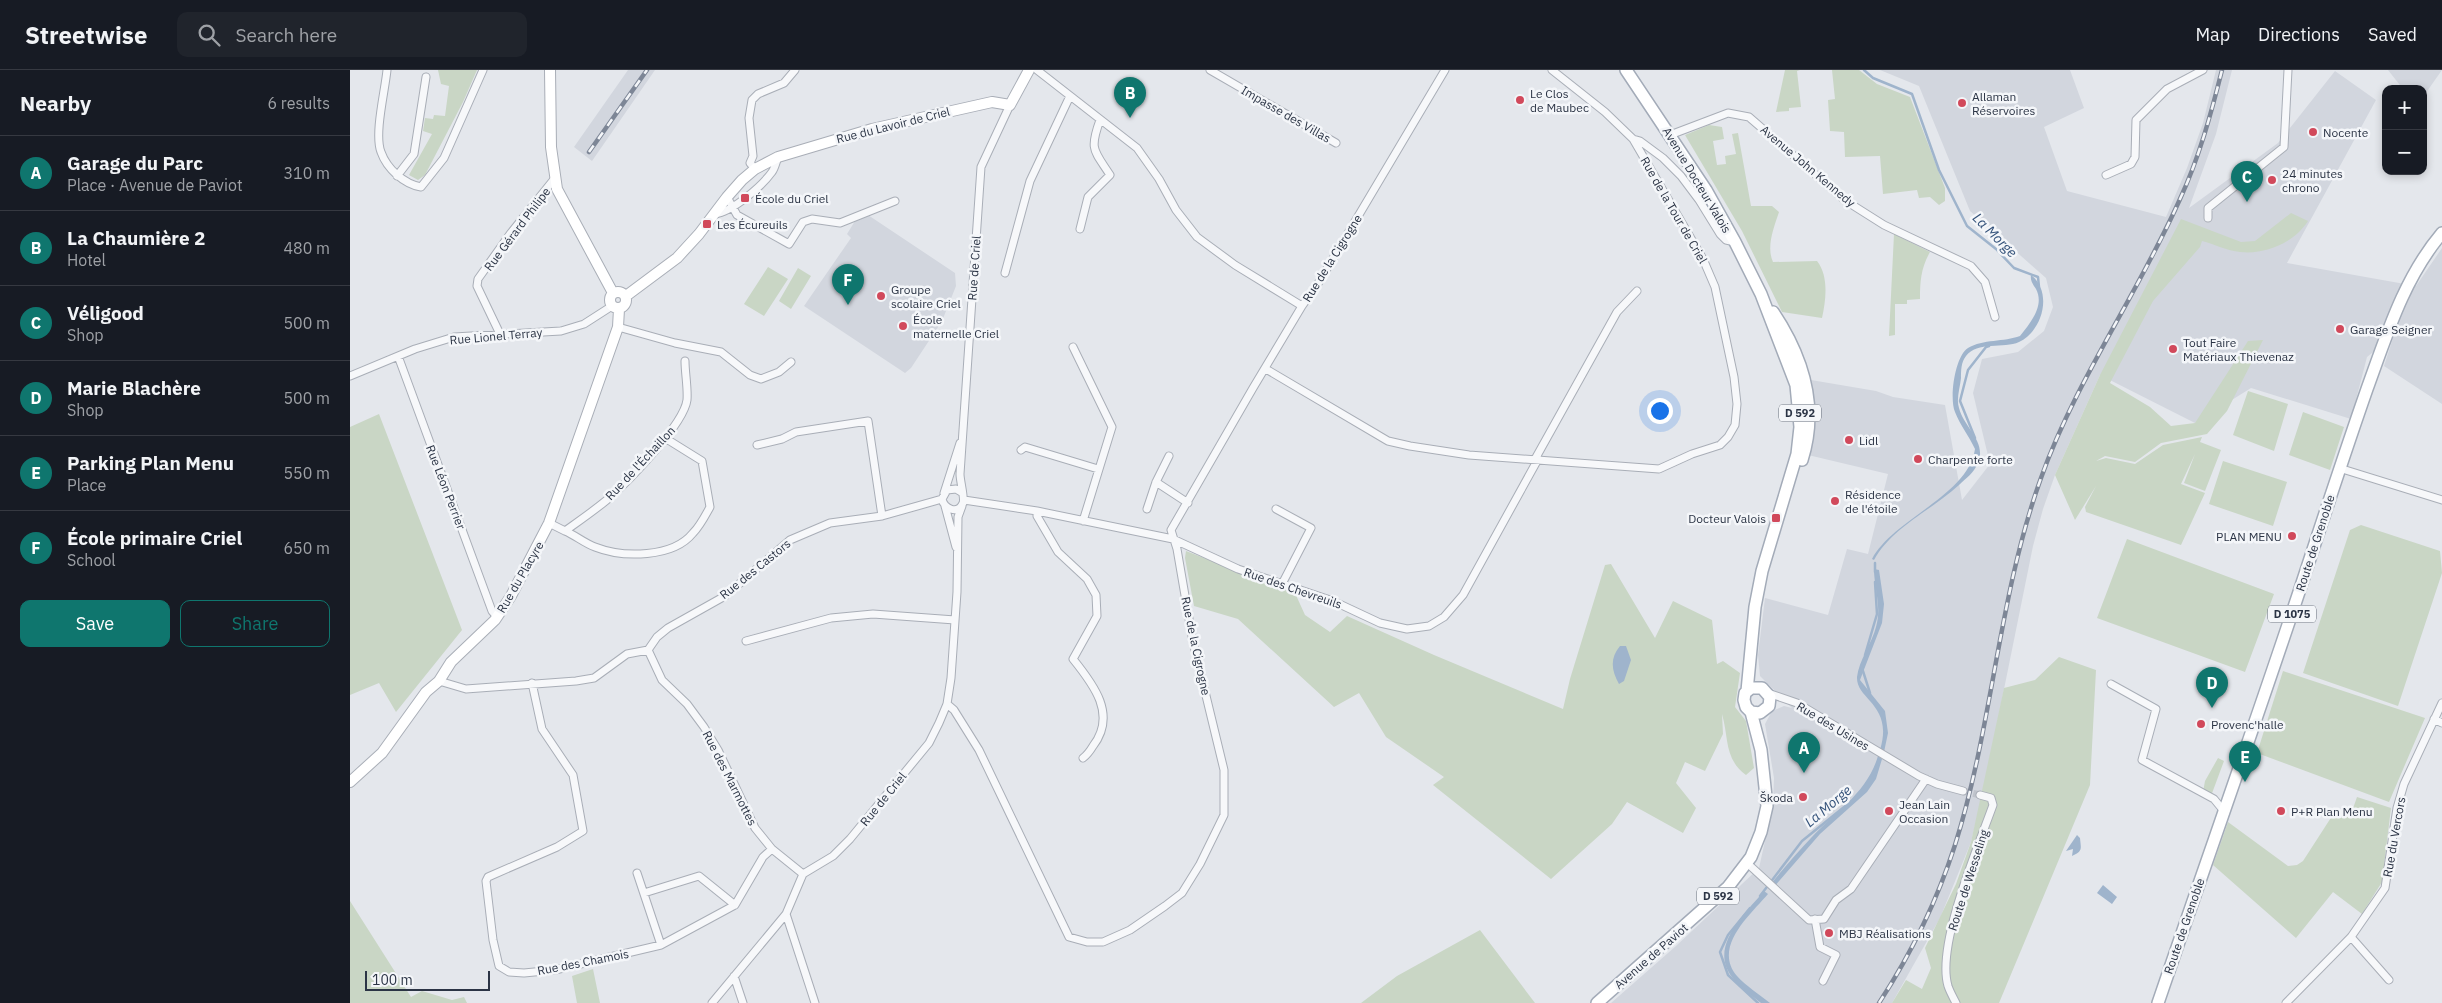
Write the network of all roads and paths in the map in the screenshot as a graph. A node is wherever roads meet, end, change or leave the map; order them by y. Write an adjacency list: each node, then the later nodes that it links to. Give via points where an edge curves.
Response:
1 (387, 70): 22 (street, via 379,134 380,152)
2 (483, 70): 22 (street, via 444,158 421,187 410,185)
3 (550, 70): 24 (street, via 551,147)
4 (795, 70): 21 (street, via 784,83 752,100 749,108 753,156 750,163)
5 (1029, 70): 15 (street)
6 (1037, 70): 14 (street)
7 (1210, 70): 19 (street, Impasse des Villas)
8 (1445, 70): 37 (street, Rue de la Cigrogne)
9 (1552, 70): 18 (street)
10 (1626, 70): 17 (main road, Avenue Docteur Valois / D 592)
11 (2203, 70): 23 (street, via 2167,89 2136,120 2132,164)
12 (2288, 70): 29 (street, via 2284,147 2208,208)
13 (426, 78): 22 (street, via 414,154)
14 (1070, 96): 16 (street); 33 (street, via 1030,181)
15 (1010, 104): 20 (street, Rue du Lavoir de Criel, via 992,102 975,105 872,129); 49 (street, Rue de Criel, via 981,167)
16 (1100, 120): 30 (street, via 1093,148 1110,175 1088,197); 37 (street, via 1137,148 1197,237 1235,265)
17 (1670, 135): 32 (main road, Avenue Docteur Valois / D 592); 39 (street, Avenue John Kennedy, via 1728,113 1749,118 1846,201 1884,225 1970,266 1985,282)
18 (1633, 139): 32 (street, via 1663,158 1681,176 1720,234); 53 (street, Rue de la Tour de Criel, via 1703,259 1715,287 1734,377 1735,425 1720,445 1659,469)
19 (1336, 143)
20 (778, 157): 21 (street, Rue du Lavoir de Criel); 27 (street, via 773,172)
21 (755, 169): 25 (street, Rue du Lavoir de Criel)
22 (397, 176)
23 (2106, 176)
24 (555, 178): 35 (street); 41 (street, Rue Gérard Philipe, via 478,279 477,286)
25 (727, 197): 27 (street); 28 (street, Rue du Lavoir de Criel)
26 (895, 201): 27 (street, via 840,223 812,219 802,222 789,244 737,215)
27 (734, 208): 28 (street)
28 (715, 214): 36 (street, Rue du Lavoir de Criel, via 677,258)
29 (2208, 218)
30 (1080, 229)
31 (2442, 233): 54 (main road, Route de Grenoble / D 1075, via 2422,258 2401,296)
32 (1735, 242): 76 (main road, Avenue Docteur Valois / D 592, via 1799,359 1807,385 1809,428 1786,514 1773,534 1762,571 1754,607)
33 (1004, 273)
34 (1637, 291): 53 (street, via 1616,312)
35 (613, 293): 36 (street, via 620,292); 38 (street, via 610,300)
36 (626, 296): 38 (street, via 626,304)
37 (1302, 306): 46 (street, Rue de la Cigrogne)
38 (615, 307): 40 (street, Rue du Placyre); 41 (street, Rue Lionel Terray, via 584,324 561,331)
39 (1995, 317)
40 (618, 327): 45 (street, via 721,352 750,375 761,379 779,372); 67 (street, Rue du Placyre)
41 (500, 334): 43 (street, Rue Lionel Terray, via 454,337)
42 (1073, 347): 55 (street, via 1112,427)
43 (398, 356): 47 (street, Rue Lionel Terray); 72 (street, Rue Léon Perrier, via 492,611)
44 (685, 361): 48 (street, Rue de l'Échaillon, via 687,400 678,422)
45 (791, 362)
46 (1266, 368): 53 (street, Rue de la Tour de Criel, via 1396,444); 60 (street, Rue de la Cigrogne)
47 (350, 376)
48 (665, 438): 68 (street, Rue de l'Échaillon, via 609,498); 68 (street, via 702,461 710,507 693,534 674,548 614,552 595,547)
49 (962, 438): 57 (street, Rue de Criel); 58 (street, Rue de Criel)
50 (757, 445): 65 (street, via 796,432 868,421)
51 (1021, 450): 55 (street, via 1025,447)
52 (1169, 456): 56 (street)
53 (1536, 461): 71 (street, Rue des Chevreuils, via 1462,595 1444,617 1429,626 1407,629 1380,623 1333,601)
54 (2339, 468): 59 (street); 95 (main road, Route de Grenoble / D 1075, via 2274,668)
55 (1098, 469): 66 (street)
56 (1156, 482): 60 (street); 62 (street)
57 (961, 492): 58 (street, via 952,488); 61 (street)
58 (944, 499): 61 (street, Rue des Chevreuils, via 954,510); 65 (street, Rue des Castors); 70 (street, Rue de Criel)
59 (2442, 500)
60 (1188, 502): 69 (street, Rue de la Cigrogne, via 1171,530)
61 (963, 503): 64 (street, Rue des Chevreuils); 70 (street, Rue de Criel, via 958,517)
62 (1147, 509)
63 (1276, 509): 71 (street, via 1311,528)
64 (1037, 511): 66 (street, Rue des Chevreuils); 90 (street, via 1058,552 1087,579 1096,595 1097,616 1073,659 1092,682 1104,712 1102,735)
65 (882, 516): 75 (street, Rue des Castors, via 830,523 790,540 725,596 668,628)
66 (1083, 521): 69 (street, Rue des Chevreuils)
67 (549, 523): 68 (street); 72 (street, Rue du Placyre)
68 (564, 530)
69 (1173, 539): 71 (street, Rue des Chevreuils, via 1238,569); 84 (street, Rue de la Cigrogne, via 1193,642 1224,770 1226,803 1200,864 1182,892 1165,906 1130,930 1103,942 1069,937 979,750)
70 (957, 550): 73 (street, Rue de Criel)
71 (1282, 584)
72 (497, 617): 77 (street, Rue du Placyre, via 451,662)
73 (955, 620): 74 (street, via 873,614 831,618); 84 (street, Rue de Criel)
74 (746, 641)
75 (648, 650): 78 (street, via 627,654 594,678); 96 (street, Rue des Marmottes, via 662,680 687,704 704,727 755,828)
76 (1750, 652): 80 (main road, Avenue Docteur Valois / D 592, via 1756,679); 81 (main road, Avenue Docteur Valois / D 592)
77 (439, 681): 78 (street, via 466,689); 92 (street, Rue du Placyre, via 419,700 382,753)
78 (532, 683): 105 (street, Rue des Chamois, via 542,729 573,775 583,831 557,847 488,877 492,940 498,966 509,972 555,970)
79 (2111, 684): 95 (street, via 2156,709 2142,760 2214,799)
80 (1765, 690): 81 (main road, via 1754,687); 82 (street, Rue des Usines); 85 (main road)
81 (1748, 691): 86 (main road, via 1744,704)
82 (1787, 699): 85 (street, Rue des Usines); 91 (street, Rue des Usines)
83 (2442, 703): 87 (street, Rue du Vercors)
84 (947, 704): 99 (street, Rue de Criel, via 928,743 850,840 833,856)
85 (1767, 709): 86 (main road, via 1760,713); 89 (main road, Avenue de Paviot / D 592, via 1761,725)
86 (1751, 712): 89 (main road, Avenue de Paviot / D 592)
87 (2434, 719): 88 (street); 104 (street, Rue du Vercors, via 2404,784 2397,808 2385,888)
88 (2442, 724)
89 (1761, 750): 97 (main road, Avenue de Paviot / D 592, via 1766,817)
90 (1083, 758)
91 (1926, 779): 93 (street); 103 (street, via 1851,889 1836,900 1824,919)
92 (350, 782)
93 (1963, 790)
94 (1980, 795): 113 (street, Route de Wesseling, via 1991,798 1993,805 1950,929 1948,985)
95 (2223, 810): 114 (main road, Route de Grenoble / D 1075)
96 (772, 849): 99 (street, Rue des Marmottes); 101 (street, via 763,857)
97 (1747, 863): 103 (street, via 1809,920); 112 (main road, Avenue de Paviot / D 592, via 1728,887)
98 (637, 873): 100 (street)
99 (803, 874): 102 (street)
100 (644, 893): 101 (street, via 699,876); 105 (street)
101 (735, 904): 105 (street, Rue des Chamois)
102 (786, 914): 106 (street); 111 (street)
103 (1816, 919): 108 (street, via 1820,947 1836,954)
104 (2351, 937): 107 (street); 115 (street, Rue du Vercors)
105 (661, 945)
106 (734, 976): 109 (street); 110 (street)
107 (2389, 980)
108 (1823, 981)
109 (712, 1003)
110 (742, 1003)
111 (815, 1003)
112 (1597, 1003)
113 (1956, 1003)
114 (2158, 1003)
115 (2286, 1003)

